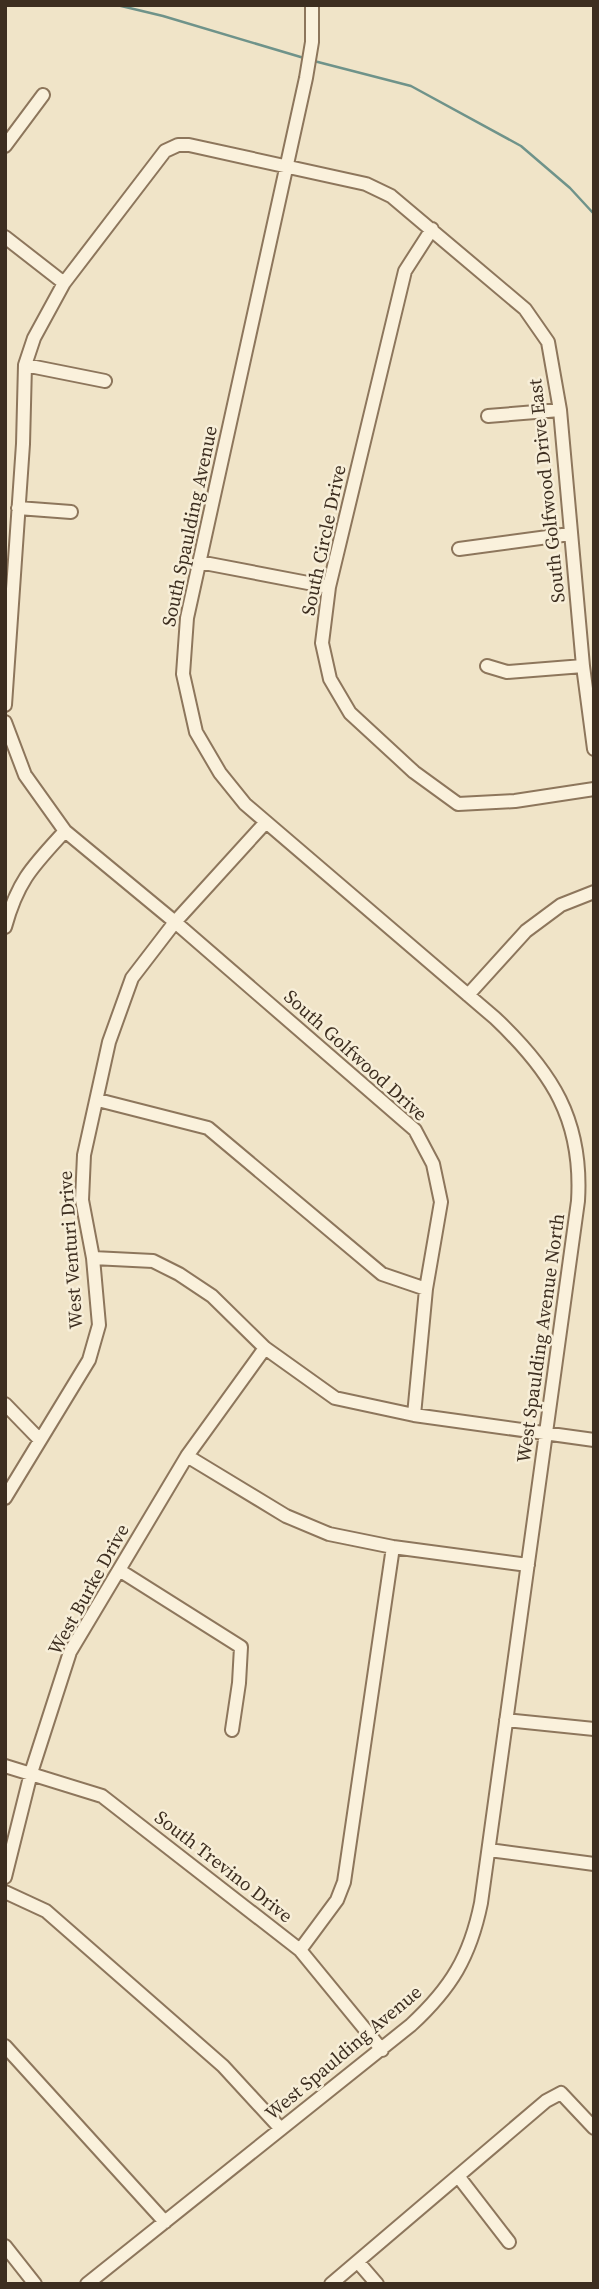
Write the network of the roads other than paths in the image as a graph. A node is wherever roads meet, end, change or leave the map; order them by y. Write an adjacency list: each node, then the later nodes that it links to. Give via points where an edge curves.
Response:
1 (312, 5): 4 (street, South Spaulding Avenue, via 310,54)
2 (43, 94): 3 (street)
3 (5, 146)
4 (287, 167): 5 (street, South Golfwood Drive East, via 366,184 391,196); 7 (street, South Golfwood Drive East, via 189,145 165,150); 16 (street, South Spaulding Avenue)
5 (432, 229): 10 (street, South Golfwood Drive East, via 525,309 548,342); 17 (street, South Circle Drive, via 405,271)
6 (5, 237): 7 (street)
7 (64, 283): 8 (street, South Golfwood Drive East)
8 (25, 365): 9 (street); 12 (street, South Golfwood Drive East)
9 (105, 381)
10 (560, 410): 11 (street); 14 (street, South Golfwood Drive East)
11 (488, 416)
12 (18, 508): 13 (street); 20 (street, South Golfwood Drive East)
13 (71, 512)
14 (570, 534): 15 (street); 19 (street, South Golfwood Drive East)
15 (459, 549)
16 (199, 562): 17 (street); 24 (street, South Spaulding Avenue, via 187,618 183,674 196,732 220,773)
17 (329, 587): 23 (street, South Circle Drive, via 322,642 330,679 350,713 414,772 458,804)
18 (487, 666): 19 (street, via 507,672)
19 (583, 666): 22 (street, South Golfwood Drive East)
20 (5, 705)
21 (5, 722): 25 (street, South Golfwood Drive, via 25,775)
22 (594, 749)
23 (594, 789)
24 (266, 822): 27 (street, West Venturi Drive); 29 (street, South Spaulding Avenue)
25 (65, 831): 27 (street, South Golfwood Drive); 28 (street, via 30,869 13,896)
26 (594, 892): 29 (street, via 561,905 526,931)
27 (175, 922): 30 (street, West Venturi Drive, via 132,978 109,1042); 33 (street, South Golfwood Drive, via 415,1130 433,1164 441,1202)
28 (5, 927)
29 (468, 995): 31 (street, South Spaulding Avenue, via 530,1053)
30 (98, 1100): 32 (street, West Venturi Drive, via 84,1155 82,1200); 33 (street, via 208,1128 382,1274)
31 (568, 1116): 37 (street, West Spaulding Avenue North, via 578,1159 578,1201)
32 (93, 1258): 34 (street, via 153,1261 179,1274 212,1296); 38 (street, West Venturi Drive, via 99,1325 89,1360)
33 (426, 1289): 36 (street, South Golfwood Drive)
34 (265, 1348): 36 (street, via 334,1398); 40 (street, West Burke Drive)
35 (5, 1404): 38 (street)
36 (414, 1415): 37 (street)
37 (546, 1434): 39 (street); 43 (street, West Spaulding Avenue North)
38 (40, 1440): 41 (street, West Venturi Drive)
39 (594, 1440)
40 (187, 1456): 42 (street, via 285,1516 328,1534); 44 (street, West Burke Drive)
41 (5, 1498)
42 (393, 1547): 43 (street); 54 (street, via 344,1882 337,1900)
43 (528, 1564): 45 (street, West Spaulding Avenue)
44 (119, 1570): 47 (street, via 241,1647); 49 (street, West Burke Drive, via 70,1652)
45 (506, 1720): 46 (street); 50 (street, West Spaulding Avenue)
46 (594, 1729)
47 (232, 1730)
48 (5, 1766): 49 (street, South Trevino Drive)
49 (31, 1773): 52 (street, West Burke Drive); 54 (street, South Trevino Drive, via 102,1796)
50 (489, 1850): 51 (street); 56 (street, West Spaulding Avenue, via 477,1924 461,1965 427,2010)
51 (594, 1864)
52 (5, 1877)
53 (5, 1892): 57 (street, via 46,1911 223,2066)
54 (300, 1950): 56 (street, South Trevino Drive)
55 (5, 2046): 60 (street)
56 (382, 2050): 57 (street, West Spaulding Avenue)
57 (281, 2129): 60 (street, West Spaulding Avenue)
58 (594, 2129): 59 (street, via 561,2093)
59 (458, 2176): 61 (street); 63 (street)
60 (165, 2222): 65 (street, West Spaulding Avenue)
61 (509, 2242)
62 (5, 2246): 64 (street)
63 (358, 2262): 66 (street); 67 (street)
64 (35, 2284)
65 (87, 2284)
66 (331, 2284)
67 (377, 2284)

